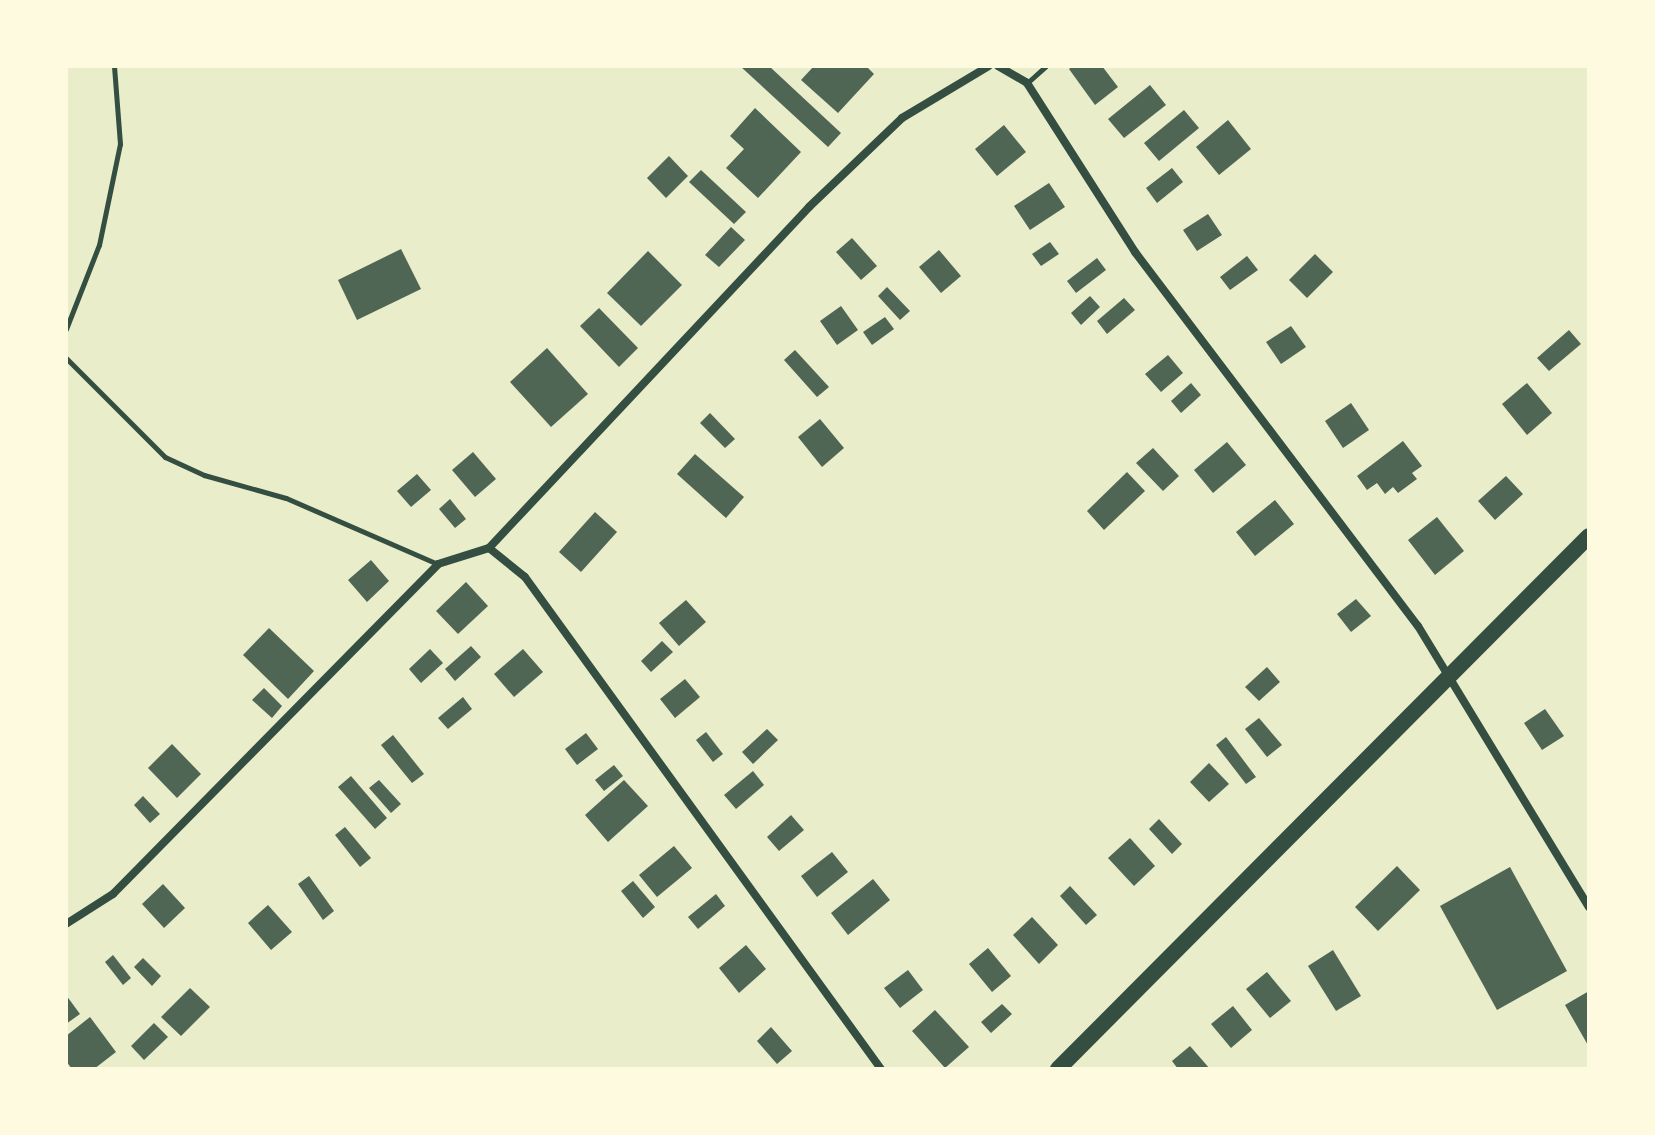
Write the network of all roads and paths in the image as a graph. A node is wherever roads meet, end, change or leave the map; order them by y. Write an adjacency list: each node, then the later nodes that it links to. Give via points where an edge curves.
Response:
1 (114, 66): 6 (lane, via 120,144 99,245)
2 (989, 66): 9 (street, via 891,128 809,207)
3 (998, 66): 5 (street)
4 (1046, 66): 5 (lane)
5 (1027, 83): 11 (street, via 1135,252 1418,626)
6 (66, 329)
7 (66, 358): 10 (lane, via 165,457 204,475 286,498)
8 (1589, 536): 11 (main road)
9 (489, 548): 10 (street); 14 (street, via 525,577)
10 (438, 564): 13 (street, via 113,894)
11 (1448, 676): 12 (street); 15 (main road)
12 (1589, 907)
13 (66, 924)
14 (881, 1069)
15 (1058, 1069)

